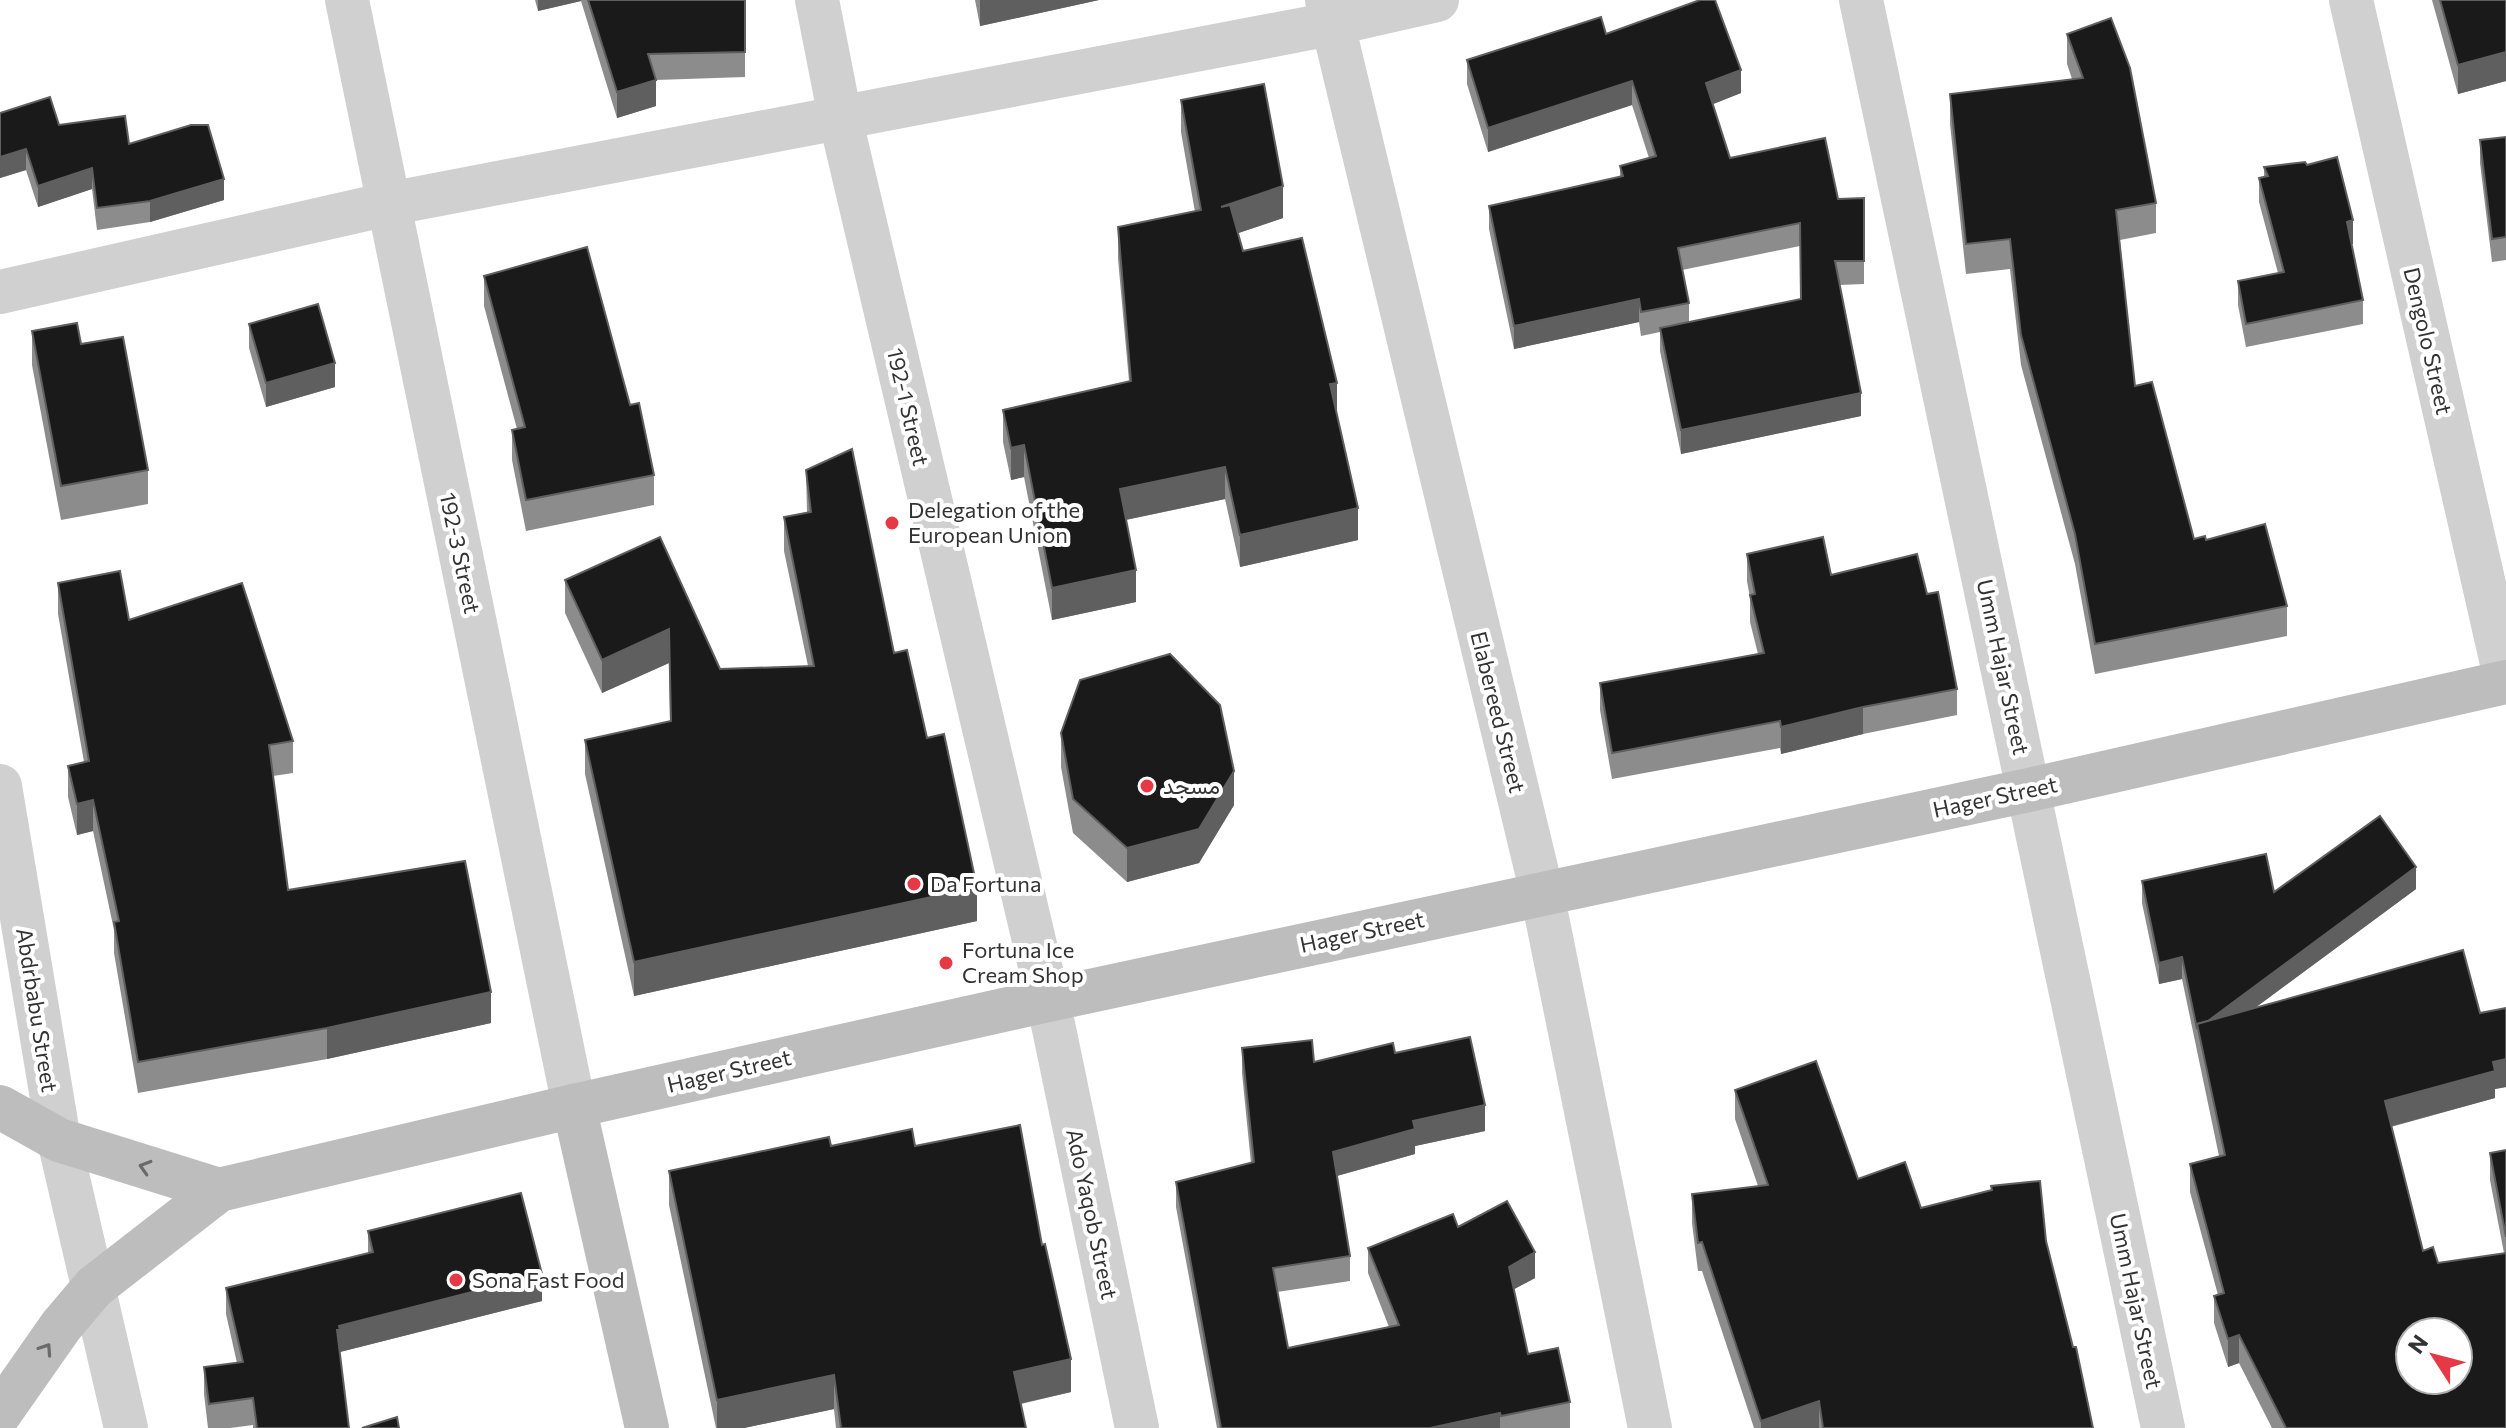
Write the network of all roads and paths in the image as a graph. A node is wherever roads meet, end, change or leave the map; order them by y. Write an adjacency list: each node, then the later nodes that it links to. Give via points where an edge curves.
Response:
1 (347, 0): 8 (street, 192-3 Street)
2 (817, 0): 7 (street, 192-1 Street)
3 (1437, 0): 6 (street)
4 (1861, 0): 12 (street, Umm Hajar Street)
5 (2351, 0): 10 (street, Dengolo Street)
6 (1329, 12): 7 (street); 13 (street, Elabereed Street)
7 (840, 117): 8 (street); 14 (street, 192-1 Street)
8 (388, 204): 9 (street); 15 (street, 192-3 Street)
9 (0, 292)
10 (2506, 682): 12 (street, Hager Street)
11 (0, 786): 17 (street, Abdrbabu Street)
12 (2029, 790): 13 (street, Hager Street); 25 (street, Umm Hajar Street)
13 (1542, 893): 14 (street, Hager Street); 24 (street, Elabereed Street)
14 (1048, 1000): 15 (street, Hager Street); 23 (street, Ado Yaqob Street)
15 (574, 1106): 18 (street, Hager Street); 22 (street)
16 (0, 1107): 17 (street)
17 (59, 1140): 18 (street, one-way to 17); 19 (street, Abdrbabu Street)
18 (219, 1190): 19 (street)
19 (94, 1287): 20 (street, one-way to 19); 21 (street)
20 (0, 1413)
21 (126, 1428)
22 (647, 1428)
23 (1137, 1428)
24 (1650, 1428)
25 (2163, 1428)

